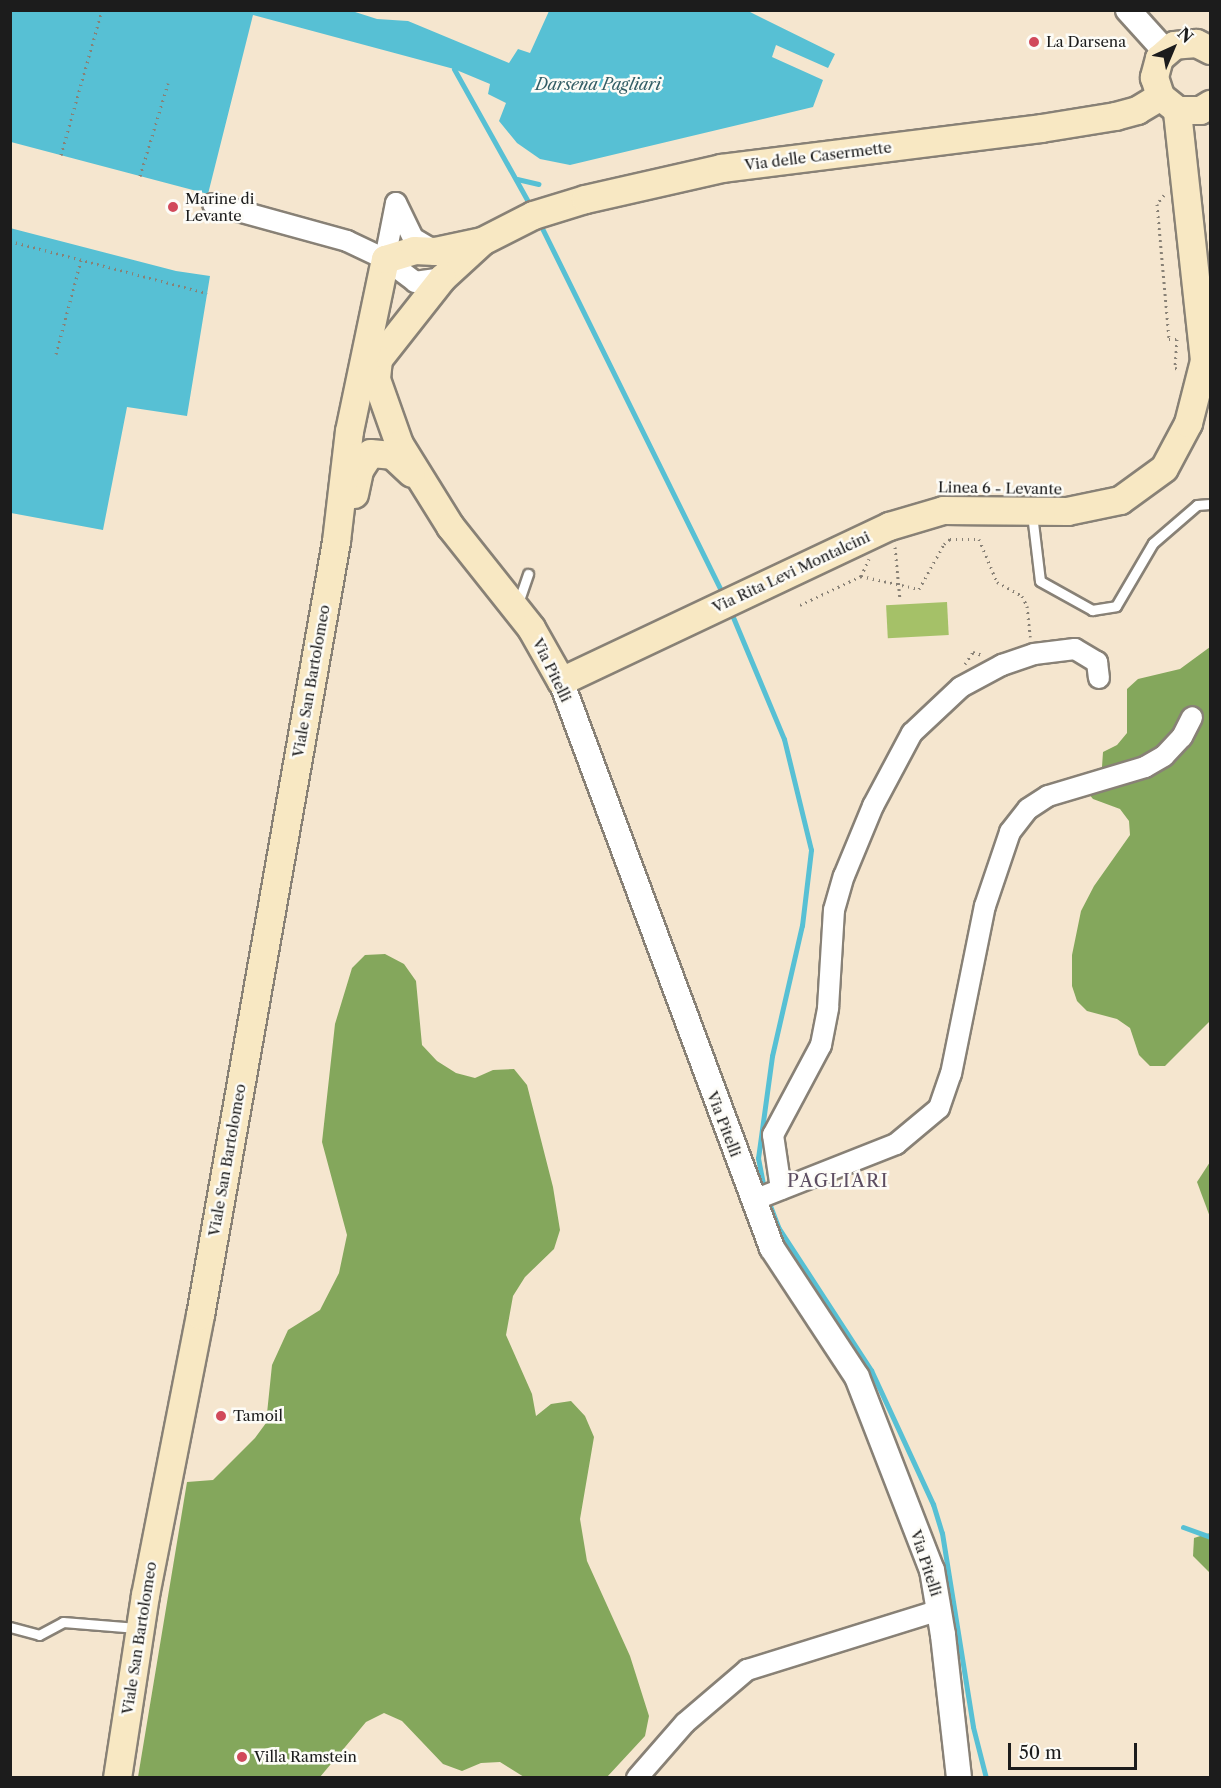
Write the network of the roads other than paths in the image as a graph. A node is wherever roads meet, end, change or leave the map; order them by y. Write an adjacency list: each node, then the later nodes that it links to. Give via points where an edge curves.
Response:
1 (1128, 10): 3 (street)
2 (1209, 46): 3 (main road, via 1185,42)
3 (1165, 51): 4 (main road, Via Rita Levi Montalcini, via 1154,77)
4 (1169, 103): 5 (main road, via 1200,110); 7 (main road, Via delle Casermette, via 1036,128 721,168 540,213); 14 (main road, Via Rita Levi Montalcini, via 1204,360 1188,423 1164,468 1120,500 1067,512)
5 (1210, 104)
6 (213, 204): 9 (street, via 347,241)
7 (482, 241): 8 (main road); 10 (main road)
8 (435, 251): 9 (main road, via 414,250); 9 (street, Viale San Bartolomeo, via 413,238 396,203)
9 (385, 259): 10 (street, via 415,282); 15 (main road, Viale San Bartolomeo, via 349,431)
10 (442, 278): 12 (main road, Via Pitelli, via 377,369 399,444)
11 (358, 470): 12 (main road, Via Pitelli, via 370,453 388,453); 15 (main road, Viale San Bartolomeo, via 347,532 344,540)
12 (429, 491): 17 (main road, Via Pitelli, via 450,526)
13 (1210, 504): 14 (lane, via 1197,505 1153,543 1116,606 1092,610 1040,581)
14 (1032, 514): 19 (main road, Via Rita Levi Montalcini, via 943,510 867,537)
15 (336, 541): 25 (main road, Viale San Bartolomeo, via 200,1315)
16 (528, 574): 17 (lane)
17 (516, 610): 19 (main road, Via Pitelli, via 531,628)
18 (1099, 678): 21 (street, via 1097,662 1075,649 1034,654 1002,664 960,687 912,733 873,806 843,876 834,910 828,1008 821,1045 773,1136)
19 (561, 681): 22 (street, Via Pitelli)
20 (1192, 717): 21 (street, via 1182,737 1164,756 1145,767 1048,796 1028,809 1010,832 985,906 951,1074 939,1108 896,1144)
21 (779, 1190): 22 (street)
22 (755, 1200): 23 (street, Via Pitelli, via 772,1248 856,1377 932,1570)
23 (940, 1610): 27 (street, via 747,1670 685,1723); 28 (street, Via Pitelli)
24 (10, 1627): 25 (lane, via 39,1635 63,1622)
25 (140, 1629): 26 (main road, Viale San Bartolomeo)
26 (117, 1778)
27 (637, 1778)
28 (959, 1778)

